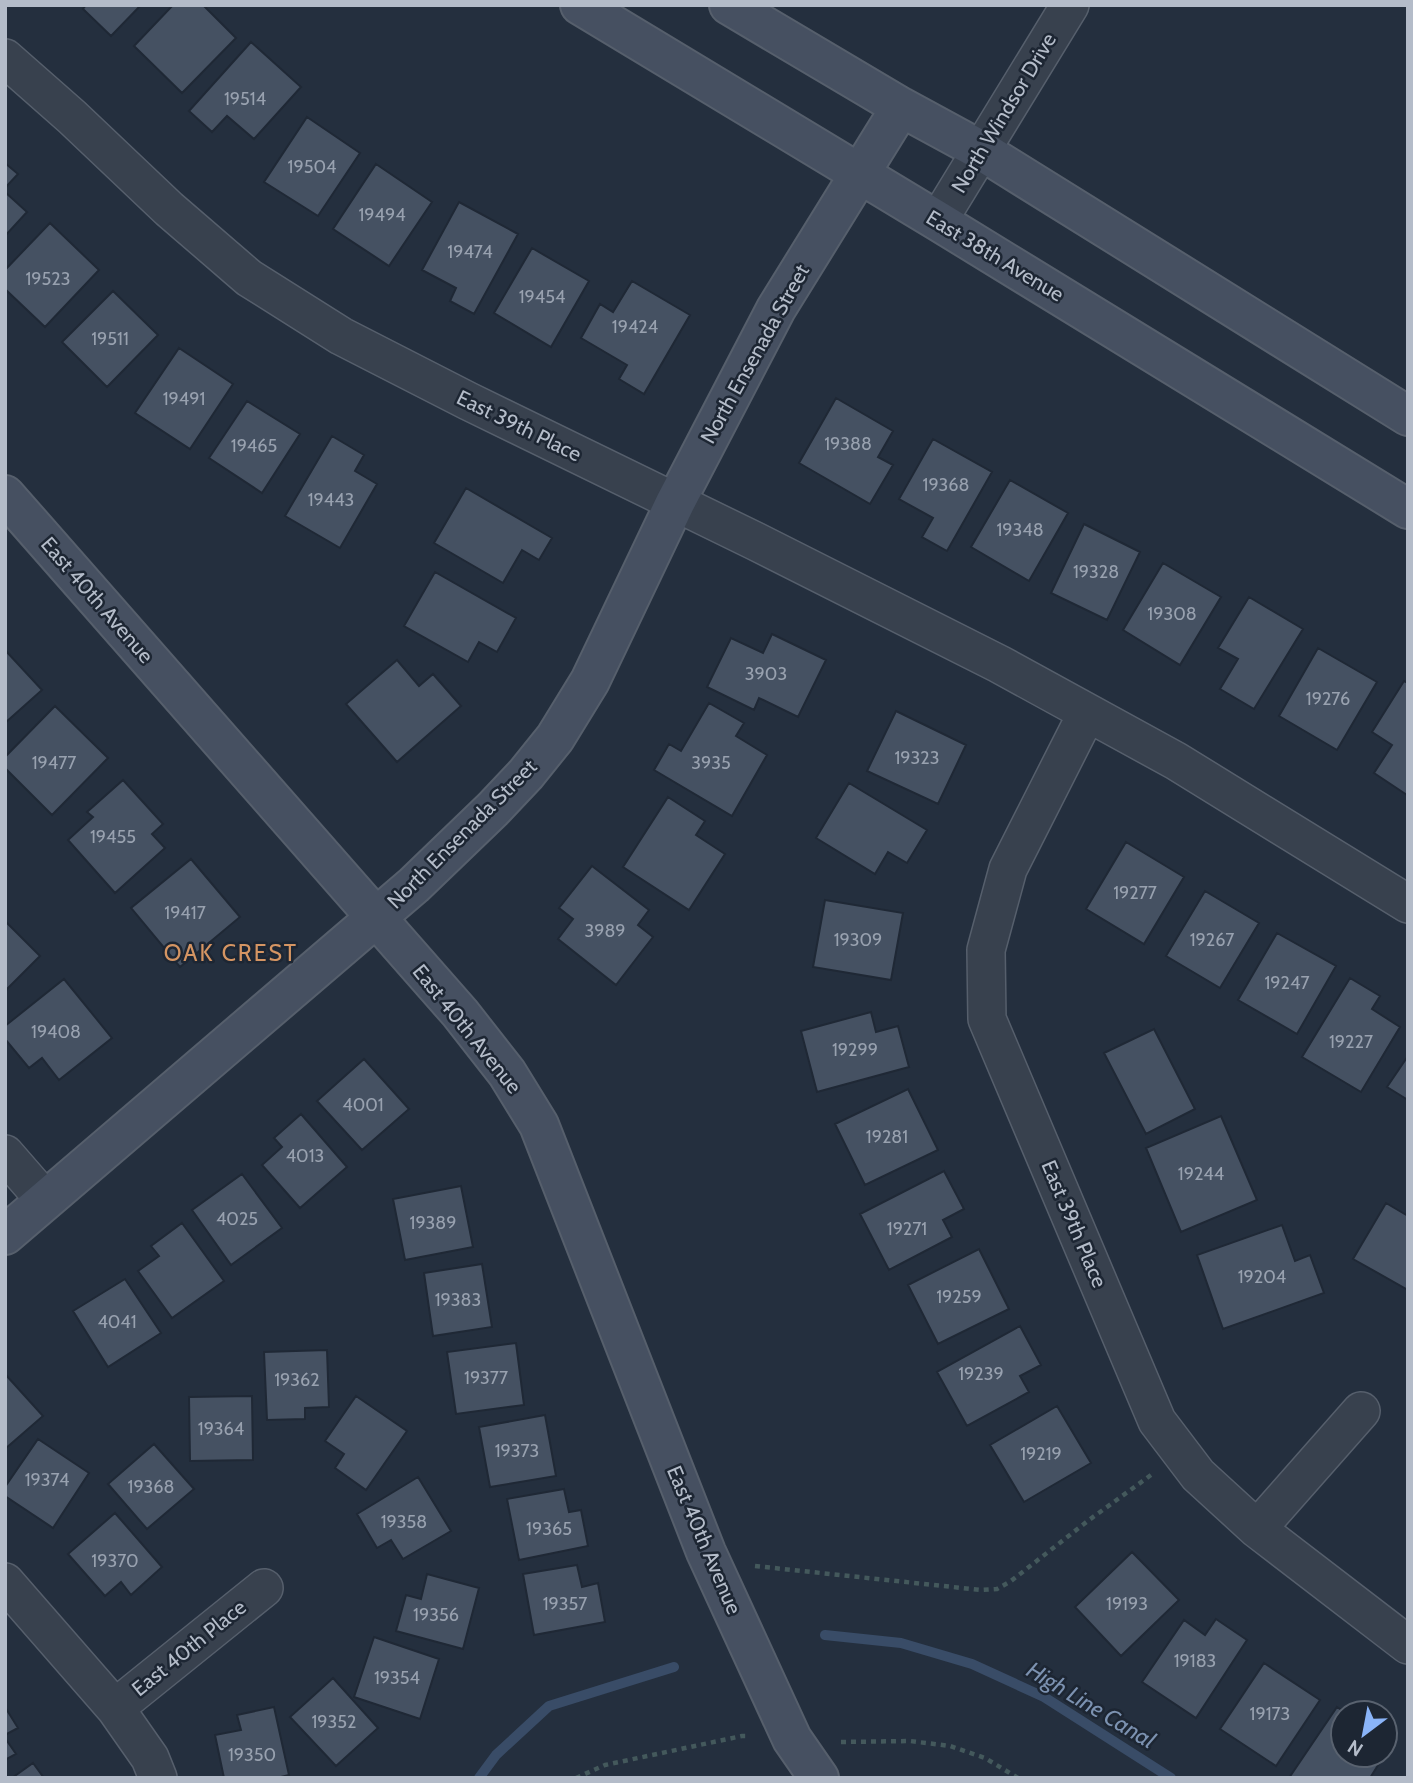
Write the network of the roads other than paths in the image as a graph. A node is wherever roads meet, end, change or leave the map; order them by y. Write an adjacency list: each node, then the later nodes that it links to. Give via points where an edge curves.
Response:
1 (580, 5): 7 (street, East 38th Avenue)
2 (729, 5): 5 (street)
3 (1070, 5): 6 (street, North Windsor Drive)
4 (5, 58): 11 (street, East 39th Place, via 249,278 341,336)
5 (901, 107): 6 (street); 7 (street, North Ensenada Street)
6 (982, 151): 8 (street, North Windsor Drive); 9 (street)
7 (859, 174): 8 (street, East 38th Avenue); 11 (street, North Ensenada Street, via 776,309)
8 (938, 221): 12 (street, East 38th Avenue)
9 (1408, 416)
10 (5, 495): 15 (street, East 40th Avenue)
11 (675, 502): 13 (street, East 39th Place); 15 (street, North Ensenada Street, via 590,681 555,738 492,809)
12 (1408, 509)
13 (1087, 713): 14 (street, East 39th Place, via 1176,761); 20 (street, East 39th Place, via 1009,869 986,950 987,1019 1157,1421 1198,1475)
14 (1408, 904)
15 (377, 918): 17 (street, North Ensenada Street); 26 (street, East 40th Avenue, via 507,1073 539,1125 706,1552 792,1739)
16 (5, 1154): 17 (street)
17 (45, 1200): 18 (street, North Ensenada Street)
18 (5, 1234)
19 (1361, 1411): 20 (street)
20 (1257, 1529): 23 (street, East 39th Place)
21 (5, 1581): 24 (street, East 40th Place)
22 (264, 1588): 24 (street, East 40th Place)
23 (1408, 1645)
24 (115, 1708): 25 (street)
25 (159, 1778)
26 (819, 1778)

